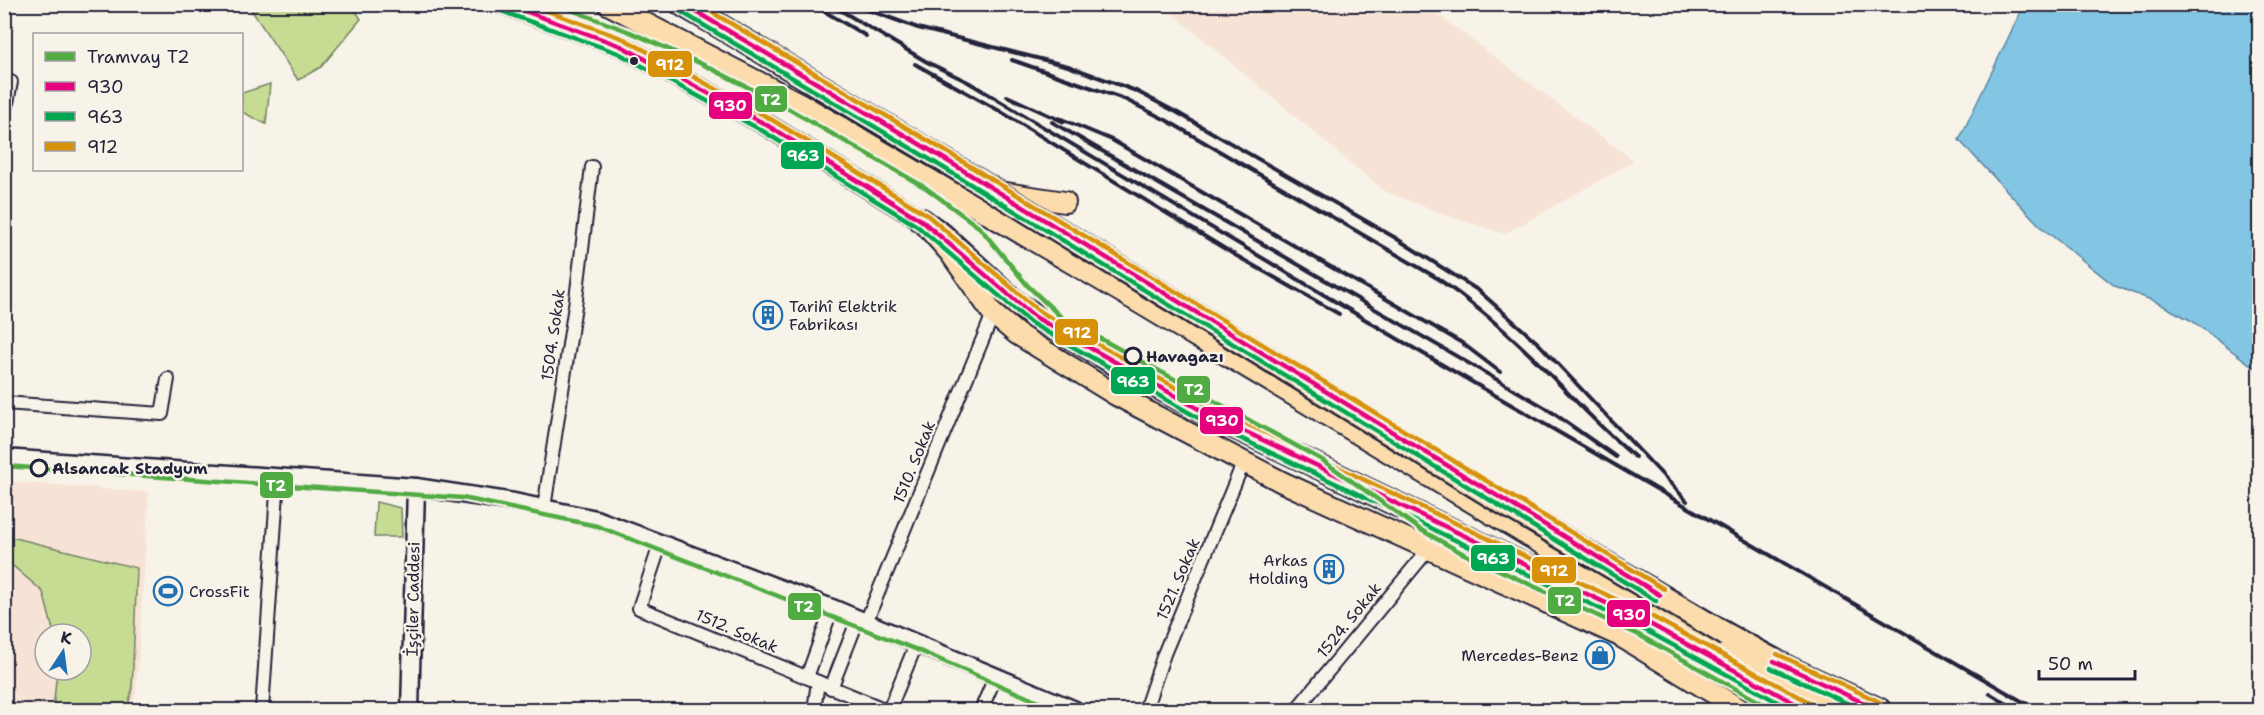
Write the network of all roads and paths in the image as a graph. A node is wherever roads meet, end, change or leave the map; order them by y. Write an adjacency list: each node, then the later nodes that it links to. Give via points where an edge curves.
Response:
1 (504, 4): 9 (main road, via 621,46 765,124)
2 (608, 4): 7 (main road, via 782,94)
3 (682, 4): 37 (highway, bridge, via 1573,544 1788,668)
4 (10, 82): 5 (street)
5 (4, 119)
6 (592, 167): 17 (street, 1504. Sokak)
7 (933, 181): 8 (main road); 36 (main road, via 1582,568)
8 (1065, 202)
9 (921, 220): 10 (main road, via 951,254); 35 (highway, via 1035,317 1206,413 1648,622)
10 (993, 314): 14 (main road, via 1017,334 1116,395); 21 (street, 1510. Sokak)
11 (168, 379): 12 (street, via 162,414)
12 (4, 402)
13 (4, 458): 15 (street)
14 (1244, 461): 19 (main road); 33 (street, 1521. Sokak)
15 (278, 478): 16 (street); 27 (street)
16 (416, 487): 17 (street); 28 (street, İşçiler Caddesi)
17 (544, 508): 18 (street, via 596,519)
18 (661, 542): 20 (street); 24 (street, 1512. Sokak, via 639,608)
19 (1428, 550): 26 (main road, via 1620,636); 34 (street, 1524. Sokak)
20 (832, 608): 21 (street); 24 (street)
21 (862, 620): 22 (street); 25 (street, 1510. Sokak)
22 (917, 642): 23 (street); 30 (street)
23 (996, 675): 31 (street); 32 (street)
24 (813, 680): 25 (street, 1512. Sokak); 29 (street)
25 (831, 688): 30 (street, 1512. Sokak)
26 (1739, 710)
27 (262, 711)
28 (410, 711)
29 (814, 711)
30 (888, 711)
31 (981, 711)
32 (1075, 711)
33 (1144, 711)
34 (1296, 711)
35 (1807, 711)
36 (1840, 711)
37 (1879, 711)

